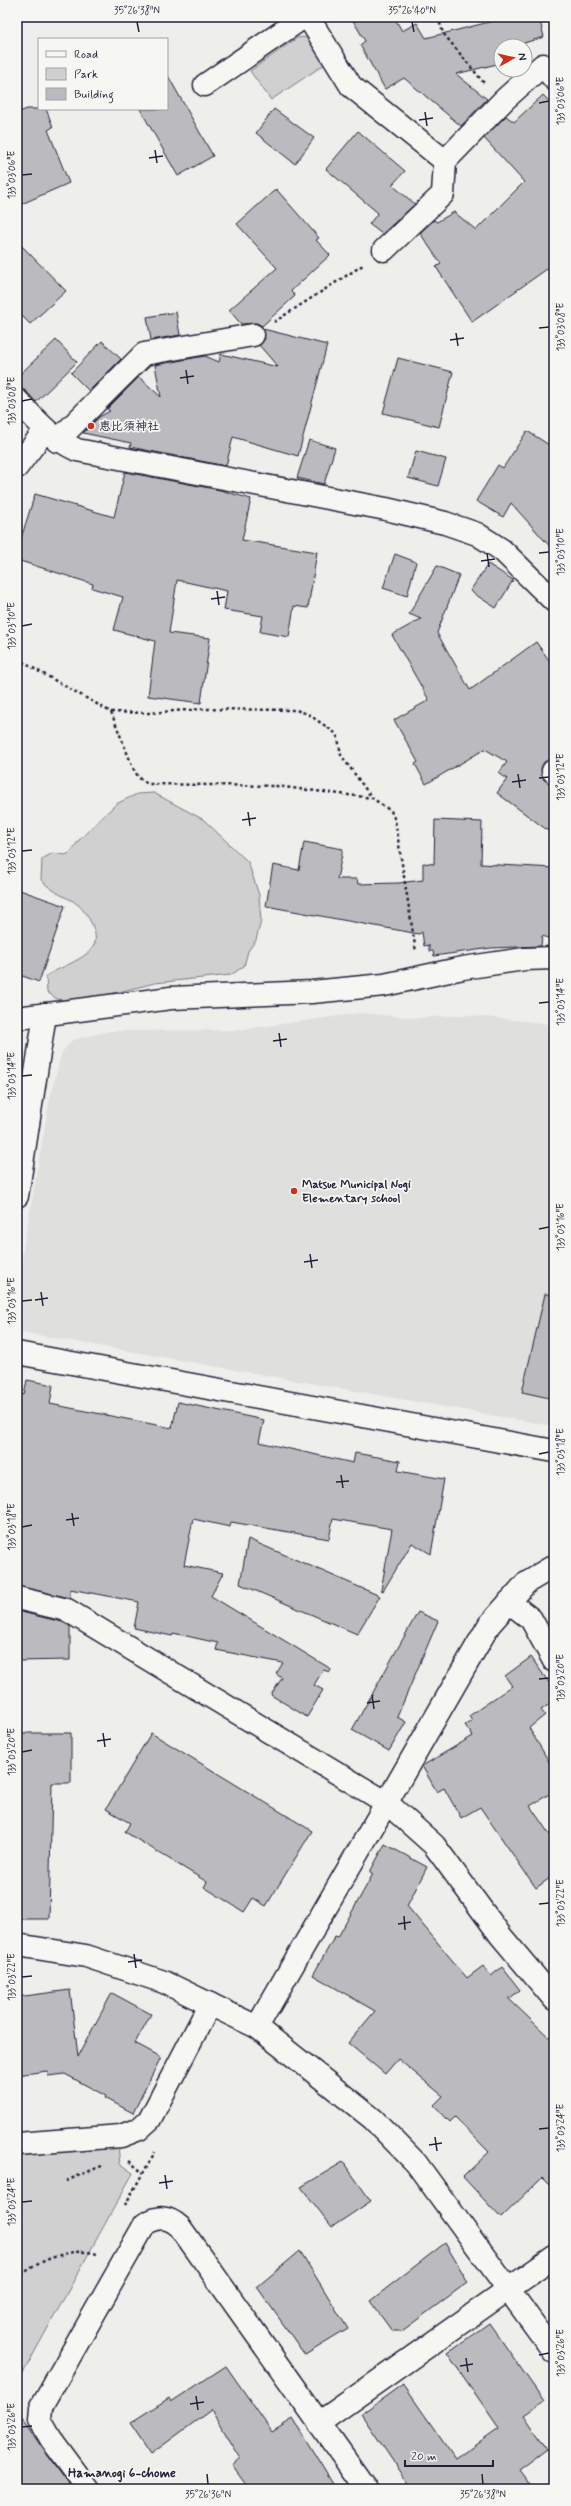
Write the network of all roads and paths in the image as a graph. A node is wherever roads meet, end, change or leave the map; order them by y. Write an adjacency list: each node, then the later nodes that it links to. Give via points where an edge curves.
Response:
1 (304, 17): 5 (street)
2 (308, 17): 7 (street, via 351,86)
3 (438, 17): 6 (path, via 443,33 455,50 478,78)
4 (550, 66): 6 (street)
5 (205, 84)
6 (504, 100): 7 (street)
7 (445, 162): 8 (street, via 443,194)
8 (384, 250): 9 (path)
9 (253, 335): 11 (street, via 144,354)
10 (17, 400): 11 (street)
11 (51, 435): 12 (street); 13 (street, via 77,450 92,454 386,509 445,523 477,534 502,550)
12 (17, 467)
13 (554, 600)
14 (17, 659): 15 (path)
15 (111, 712): 16 (path, via 200,709 296,710 308,714 334,732 338,738 341,755); 16 (path, via 133,768 139,778 148,784 276,786)
16 (372, 798): 18 (path, via 391,811 395,820)
17 (554, 958): 18 (street, via 525,959)
18 (420, 977): 19 (street, via 384,985 312,992 172,998)
19 (46, 1014): 20 (street); 21 (street)
20 (17, 1018)
21 (17, 1196)
22 (17, 1353): 23 (street)
23 (554, 1451)
24 (554, 1566): 26 (street, via 527,1582)
25 (17, 1598): 28 (street, via 67,1610)
26 (509, 1602): 27 (street, via 531,1619); 28 (street, via 489,1625)
27 (554, 1661)
28 (387, 1803): 30 (street, via 434,1845 502,1936); 32 (street)
29 (17, 1945): 31 (street, via 86,1956 164,1982)
30 (554, 1999)
31 (210, 2004): 32 (street); 33 (street, via 150,2119 139,2129 122,2136)
32 (257, 2027): 39 (street, via 373,2119 416,2163)
33 (17, 2144)
34 (110, 2163): 35 (path)
35 (66, 2181)
36 (97, 2254): 38 (path, via 86,2251 58,2256)
37 (554, 2257): 39 (street)
38 (17, 2279)
39 (508, 2288): 40 (street); 41 (street)
40 (554, 2352)
41 (319, 2423): 42 (street, via 180,2227 173,2220 163,2217 153,2219 145,2224 41,2407 40,2420 50,2439); 43 (street)
42 (88, 2489)
43 (366, 2489)

